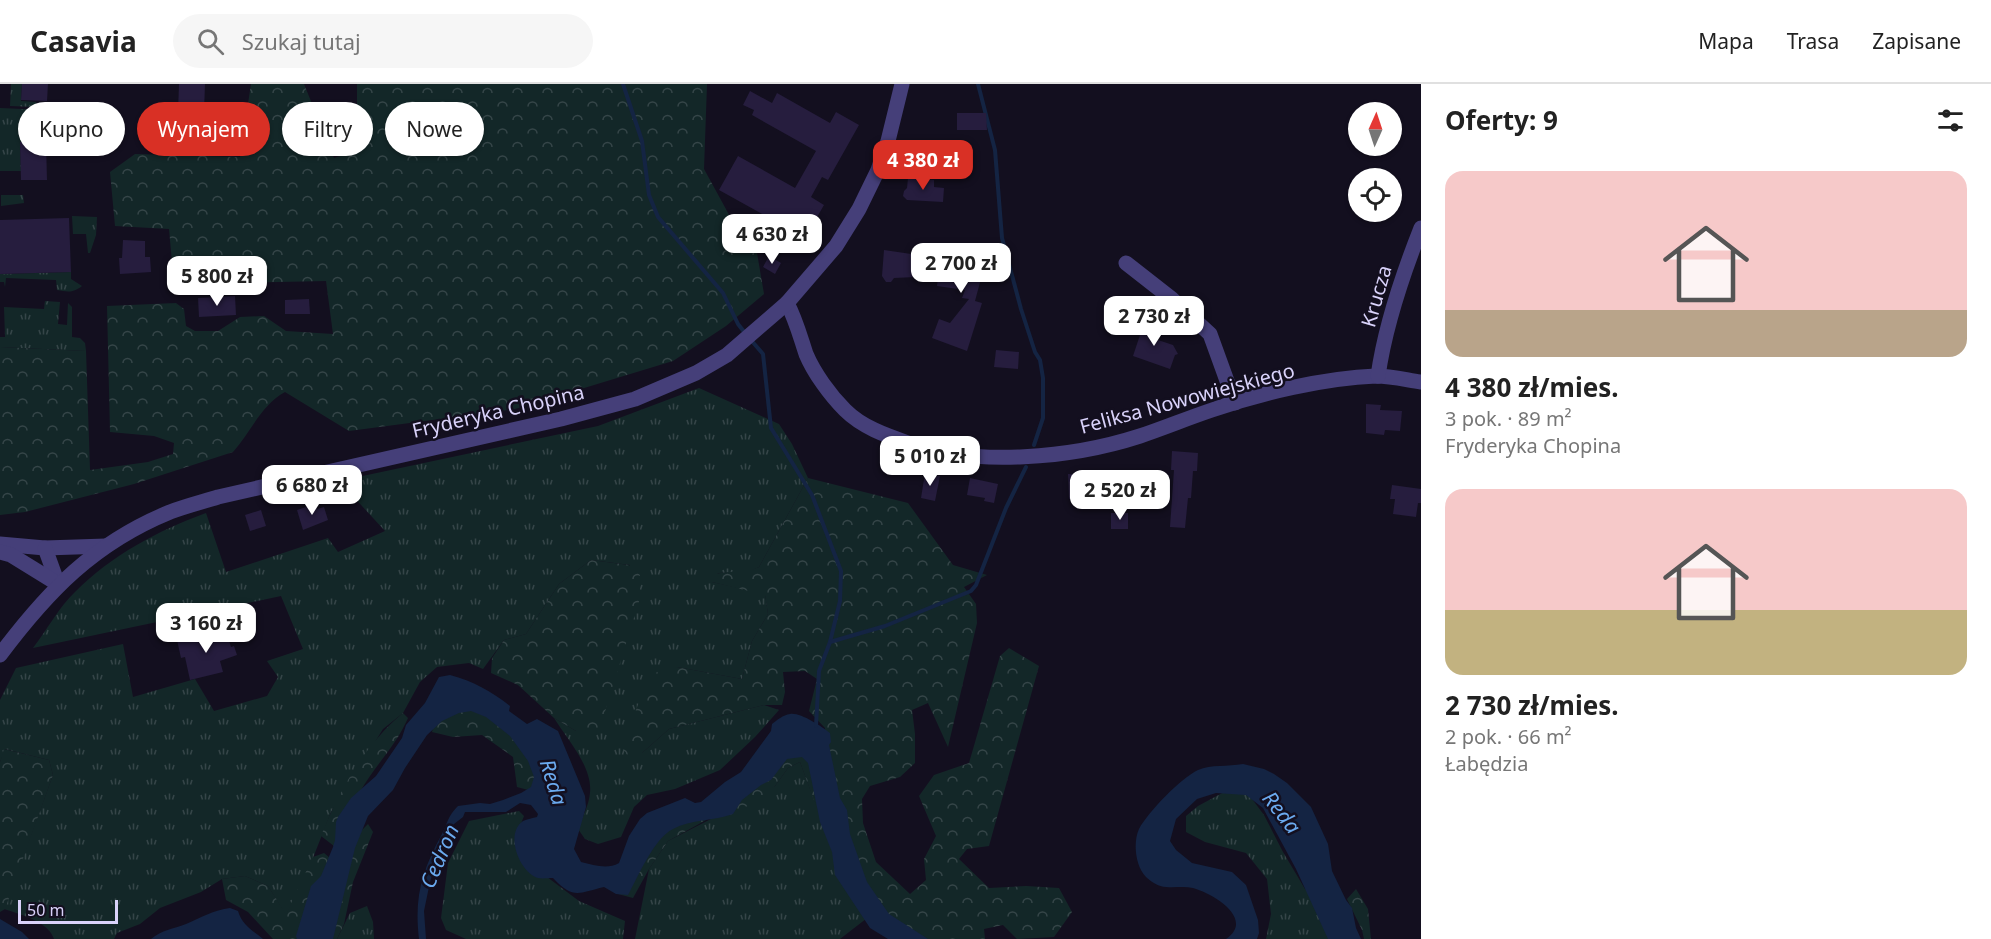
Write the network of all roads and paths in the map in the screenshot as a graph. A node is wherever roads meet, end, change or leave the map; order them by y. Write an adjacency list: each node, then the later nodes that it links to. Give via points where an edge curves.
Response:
1 (902, 84): 4 (street, Fryderyka Chopina, via 888,141 859,209 836,246)
2 (1421, 228): 5 (street, Krucza, via 1405,268)
3 (1126, 263): 7 (street, via 1210,334)
4 (787, 303): 7 (street, Feliksa Nowowiejskiego, via 818,376 845,410 875,432 927,450 981,458 1091,448); 9 (street, Fryderyka Chopina, via 727,355 635,399 561,420 218,497 170,512)
5 (1378, 376): 6 (street, Feliksa Nowowiejskiego); 7 (street, Feliksa Nowowiejskiego, via 1331,381)
6 (1421, 382)
7 (1235, 403)
8 (0, 544): 10 (street)
9 (106, 546): 10 (street); 12 (street, Fryderyka Chopina)
10 (45, 548): 12 (street)
11 (0, 552): 12 (street)
12 (58, 584): 13 (street, Fryderyka Chopina)
13 (0, 655)

